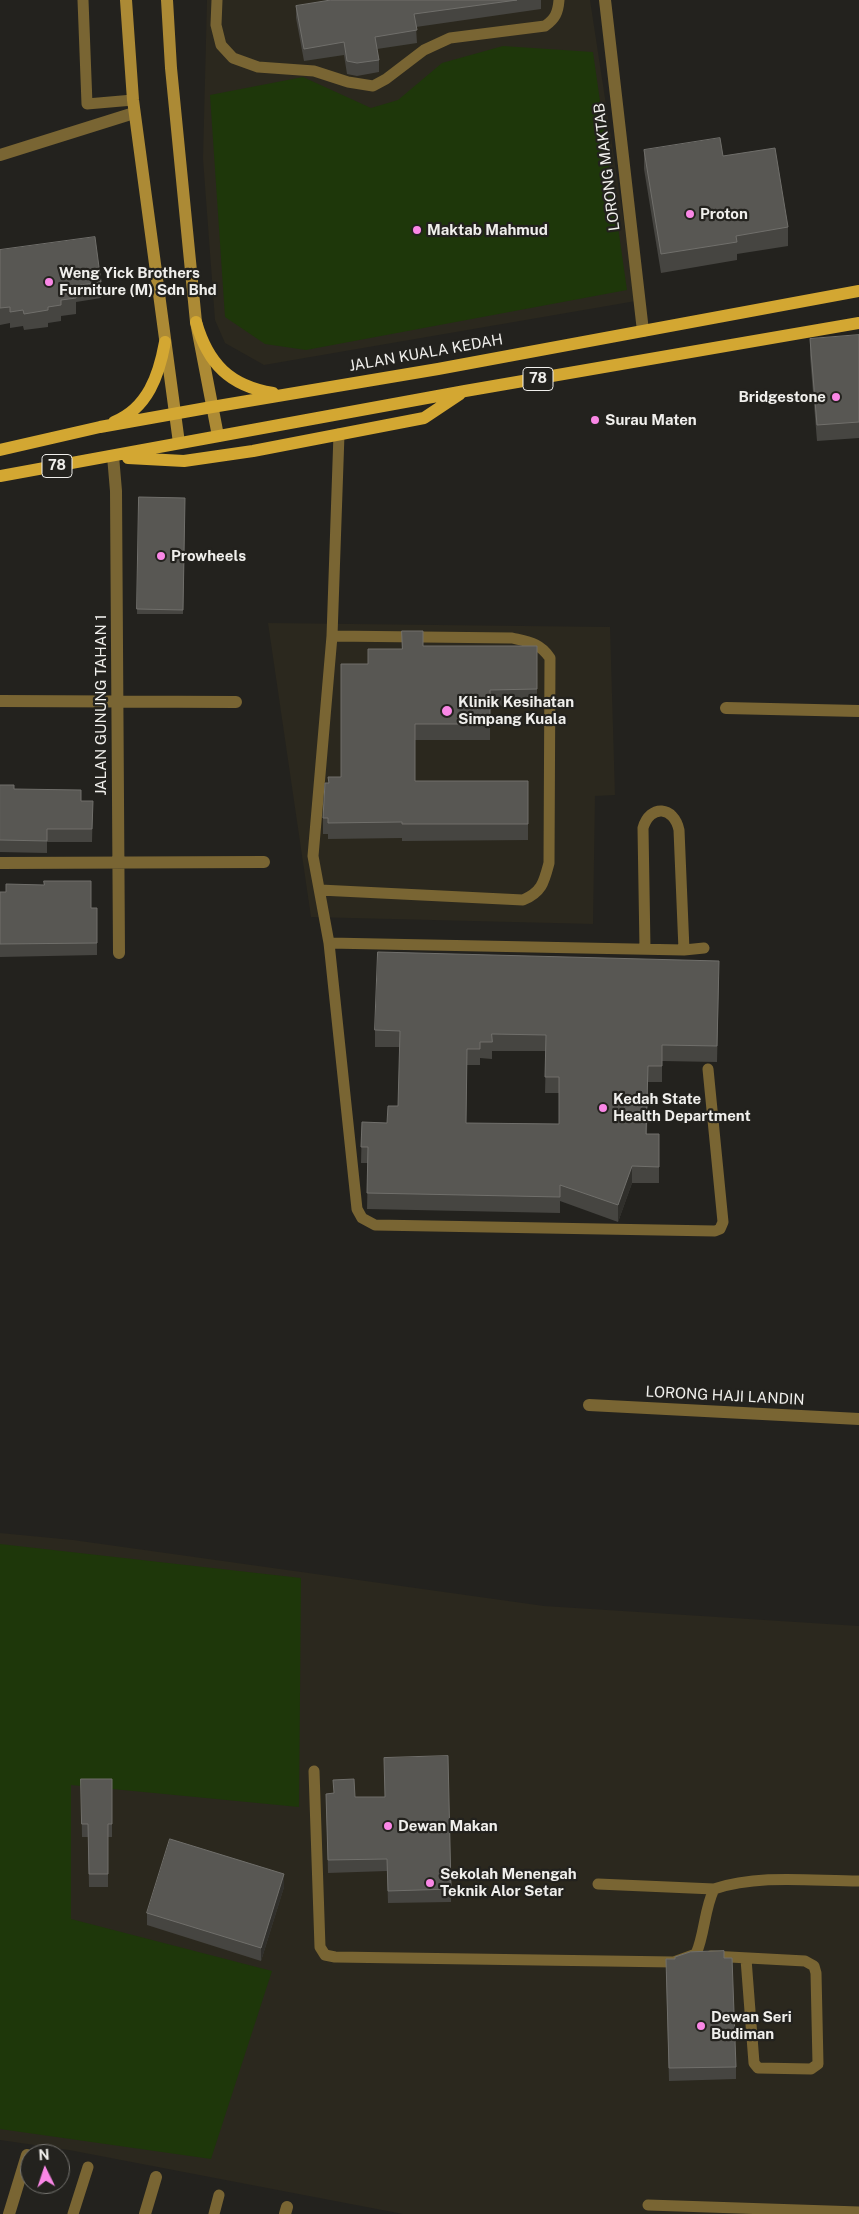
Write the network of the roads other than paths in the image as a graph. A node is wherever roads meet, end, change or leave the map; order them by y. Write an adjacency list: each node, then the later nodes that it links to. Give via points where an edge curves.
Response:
1 (82, 0): 7 (lane, via 87,104)
2 (126, 0): 7 (main road)
3 (167, 0): 11 (main road)
4 (217, 0): 5 (lane, via 216,25 221,45 233,58 258,67 314,71 373,86 424,50 450,38 545,26 554,20)
5 (559, 0)
6 (605, 0): 13 (street, LORONG MAKTAB)
7 (132, 100): 8 (main road)
8 (134, 113): 9 (street); 14 (main road)
9 (0, 155)
10 (859, 291): 13 (main road, JALAN KUALA KEDAH / 78)
11 (196, 322): 16 (main road, via 211,359 225,374 261,391); 17 (main road)
12 (859, 323): 15 (main road, 78)
13 (643, 331): 16 (main road, JALAN KUALA KEDAH / 78)
14 (165, 342): 18 (main road); 19 (main road, via 153,386 139,405 121,419)
15 (464, 391): 20 (main road, via 424,418); 21 (main road, 78)
16 (280, 394): 17 (main road, JALAN KUALA KEDAH / 78)
17 (212, 406): 18 (main road, JALAN KUALA KEDAH / 78); 21 (main road)
18 (175, 414): 19 (main road, JALAN KUALA KEDAH / 78); 22 (main road)
19 (100, 428): 23 (main road, JALAN KUALA KEDAH / 78)
20 (339, 434): 24 (main road, via 184,461); 26 (lane)
21 (218, 436): 22 (main road, 78)
22 (179, 444): 24 (main road, 78)
23 (0, 450)
24 (113, 456): 25 (main road, 78); 28 (street, JALAN GUNUNG TAHAN 1)
25 (0, 476)
26 (332, 636): 35 (lane, via 314,856); 35 (lane, via 512,638 544,648 550,658 549,863 536,895 523,900)
27 (0, 701): 28 (street)
28 (118, 701): 29 (street); 34 (street, JALAN GUNUNG TAHAN 1)
29 (236, 702)
30 (726, 708): 31 (street)
31 (859, 711)
32 (264, 862): 34 (street)
33 (0, 863): 34 (street)
34 (118, 863): 40 (street, JALAN GUNUNG TAHAN 1)
35 (320, 890): 36 (lane)
36 (329, 943): 38 (lane); 41 (lane, via 358,1209 362,1218 374,1225 720,1229 723,1222)
37 (704, 948): 39 (lane)
38 (645, 949): 39 (lane); 39 (lane, via 643,828 646,819 662,811 671,814 679,830)
39 (684, 950)
40 (119, 953)
41 (708, 1069)
42 (589, 1405): 43 (street, LORONG HAJI LANDIN)
43 (859, 1419)
44 (314, 1771): 48 (lane, via 320,1947 325,1955 674,1962)
45 (859, 1881): 47 (lane, via 765,1881)
46 (598, 1884): 47 (lane)
47 (714, 1889): 48 (lane)
48 (696, 1954): 49 (lane)
49 (746, 1959): 49 (lane, via 805,1961 814,1966 818,2064 815,2067 758,2068 754,2062)
50 (88, 2167): 57 (lane)
51 (156, 2177): 58 (street)
52 (20, 2178): 56 (street)
53 (219, 2195): 59 (lane)
54 (648, 2205): 55 (lane)
55 (859, 2212)
56 (9, 2214)
57 (73, 2214)
58 (145, 2214)
59 (214, 2214)

